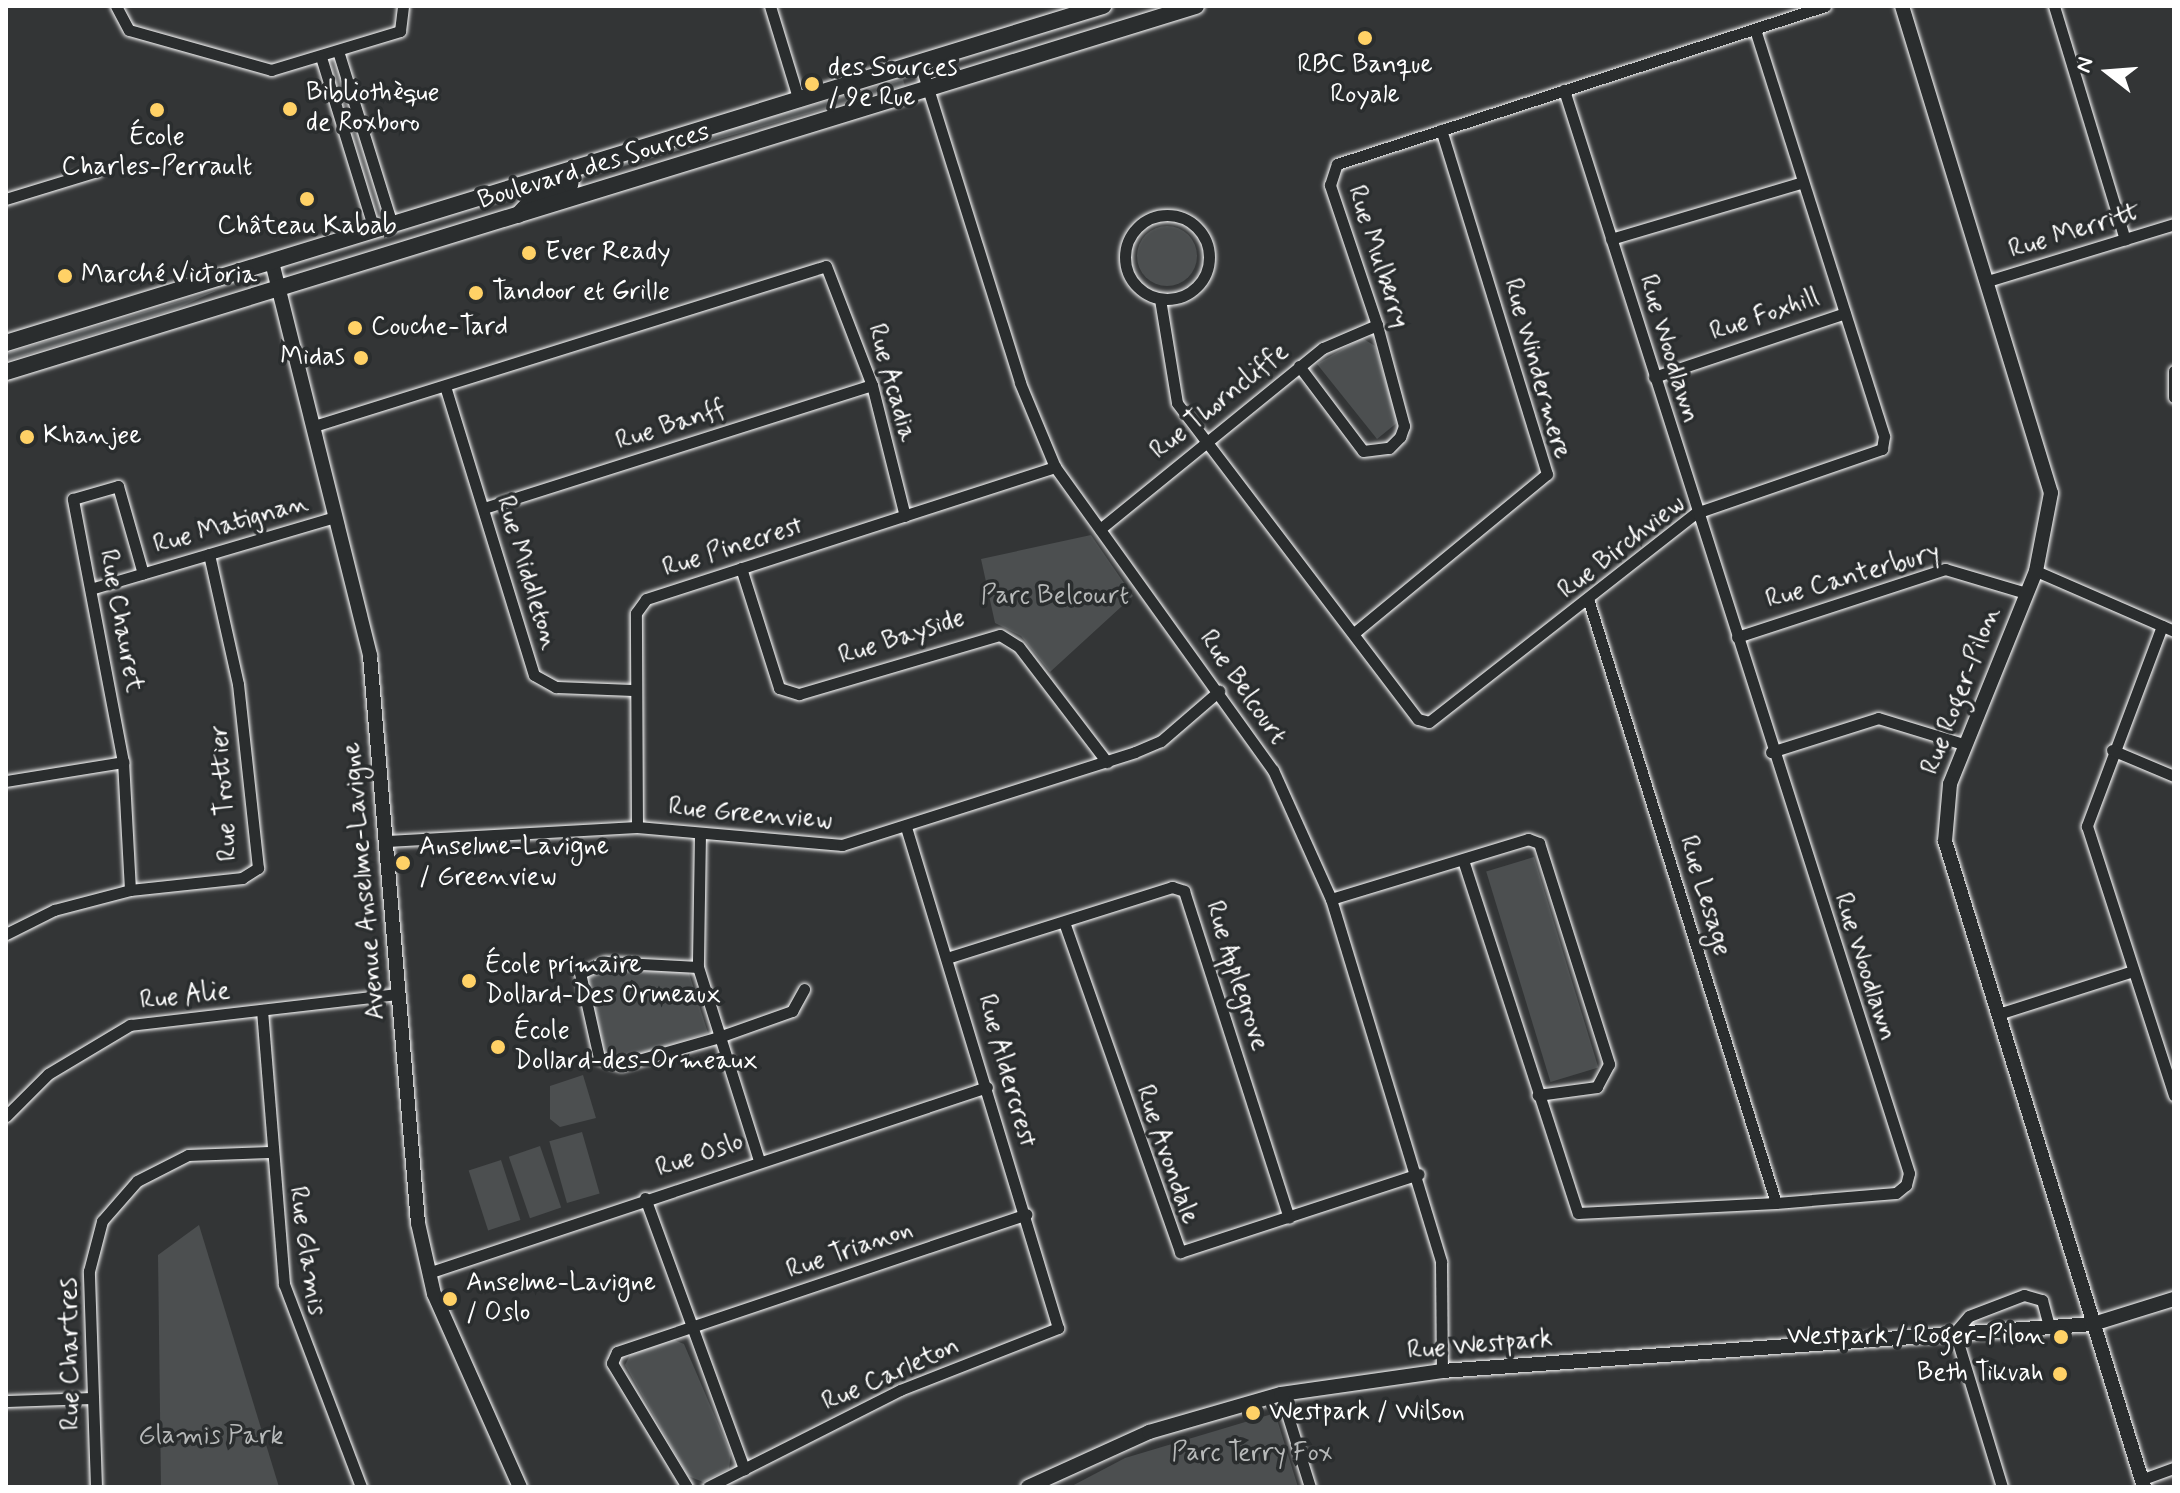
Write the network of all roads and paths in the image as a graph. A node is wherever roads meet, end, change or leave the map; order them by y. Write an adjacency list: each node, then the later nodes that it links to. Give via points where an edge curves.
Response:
1 (116, 6): 11 (street, via 129,30 244,68 271,70)
2 (403, 6): 10 (street, via 400,31)
3 (770, 6): 15 (street)
4 (1103, 6): 12 (main road, Boulevard des Sources)
5 (1196, 6): 13 (main road, Boulevard des Sources)
6 (1825, 6): 9 (street, Rue Mulberry)
7 (1902, 6): 28 (street, Rue Roger-Pilon)
8 (2054, 6): 26 (street)
9 (1755, 29): 14 (street, Rue Mulberry); 19 (street, Rue Birchview)
10 (338, 51): 11 (street); 22 (street)
11 (321, 57): 24 (street)
12 (920, 63): 13 (street, Rue Belcourt); 15 (main road, Boulevard des Sources)
13 (928, 90): 21 (main road, Boulevard des Sources); 43 (street, Rue Belcourt, via 1020,383)
14 (1564, 90): 16 (street, Rue Mulberry); 25 (street, Rue Woodlawn)
15 (799, 101): 17 (main road, Boulevard des Sources)
16 (1441, 130): 32 (street, Rue Mulberry, via 1330,172); 58 (street, Rue Windermere, via 1547,474)
17 (573, 170): 21 (main road, via 570,184 534,198); 22 (main road, Boulevard des Sources)
18 (97, 171): 20 (street)
19 (1803, 182): 25 (street); 31 (street, Rue Birchview)
20 (6, 199)
21 (517, 216): 29 (main road, Boulevard des Sources)
22 (392, 224): 24 (main road, Boulevard des Sources)
23 (2174, 224): 26 (street, Rue Merritt)
24 (374, 229): 27 (main road, Boulevard des Sources)
25 (1611, 239): 37 (street, Rue Woodlawn)
26 (2125, 239): 28 (street, Rue Merritt)
27 (272, 262): 29 (street, Avenue Anselme-Lavigne); 33 (main road, Boulevard des Sources)
28 (1988, 281): 51 (street, Rue Roger-Pilon, via 2051,493)
29 (279, 289): 36 (main road, Boulevard des Sources); 41 (street, Avenue Anselme-Lavigne)
30 (1160, 299): 30 (street, via 1129,276 1126,250 1149,219 1175,216 1199,231 1209,258 1188,294); 42 (street, Rue Birchview, via 1177,403)
31 (1845, 313): 37 (street, Rue Foxhill); 45 (street, Rue Birchview, via 1882,449)
32 (1377, 325): 34 (street, Rue Thorncliffe); 34 (street, Rue Mulberry, via 1404,426 1389,448 1363,451)
33 (6, 343)
34 (1299, 366): 42 (street, Rue Thorncliffe)
35 (2174, 371): 40 (street)
36 (6, 372)
37 (1654, 377): 45 (street, Rue Woodlawn)
38 (872, 385): 39 (street, Rue Acadia, via 826,266); 44 (street, Rue Banff); 46 (street, Rue Acadia)
39 (445, 386): 41 (street); 44 (street, Rue Middleton)
40 (2174, 397)
41 (314, 426): 47 (street, Avenue Anselme-Lavigne)
42 (1202, 442): 48 (street, Rue Thorncliffe); 58 (street, Rue Birchview)
43 (1055, 467): 46 (street, Rue Pinecrest); 48 (street, Rue Belcourt)
44 (484, 508): 60 (street, Rue Middleton, via 534,675 556,687)
45 (1696, 513): 55 (street, Rue Birchview); 59 (street, Rue Woodlawn)
46 (905, 516): 50 (street, Rue Pinecrest)
47 (335, 517): 49 (street, Rue Matignan); 72 (street, Avenue Anselme-Lavigne, via 370,656)
48 (1100, 529): 61 (street, Rue Belcourt)
49 (209, 554): 52 (street, Rue Matignan); 74 (street, Rue Trottier, via 238,684 258,868 242,878)
50 (741, 568): 60 (street, Rue Pinecrest, via 646,599 636,613); 66 (street, Rue Bayside, via 779,688 799,694 1000,635 1019,647)
51 (2036, 571): 54 (street, Rue Roger-Pilon); 56 (street)
52 (143, 574): 53 (street, Rue Matignan); 53 (street, Rue Chauret, via 118,486 73,499)
53 (94, 588): 65 (street, Rue Chauret)
54 (2026, 593): 59 (street, Rue Canterbury, via 1945,569); 62 (street, Rue Roger-Pilon)
55 (1589, 602): 58 (street, Rue Birchview, via 1429,722 1418,719); 94 (street, Rue Lesage)
56 (2162, 626): 57 (street); 63 (street)
57 (2174, 631)
58 (1354, 633)
59 (1737, 637): 64 (street, Rue Woodlawn)
60 (633, 690): 69 (street, Rue Pinecrest)
61 (1219, 691): 66 (street, Rue Greenview, via 1161,741); 75 (street, Rue Belcourt, via 1273,770)
62 (1963, 744): 64 (street, via 1878,718); 84 (street, Rue Roger-Pilon, via 1944,811 1945,841)
63 (2112, 750): 67 (street); 80 (street, via 2087,826)
64 (1771, 752): 94 (street, Rue Woodlawn, via 1909,1173 1896,1193)
65 (123, 762): 68 (street); 74 (street, Rue Chauret)
66 (1107, 762): 70 (street, Rue Greenview)
67 (2174, 776)
68 (6, 781)
69 (637, 827): 71 (street, Rue Greenview); 72 (street, Rue Greenview)
70 (906, 827): 71 (street, Rue Greenview, via 842,845); 78 (street, Rue Aldercrest)
71 (700, 833): 79 (street)
72 (387, 841): 82 (street, Avenue Anselme-Lavigne)
73 (1463, 860): 75 (street); 87 (street, Rue Woodlawn); 87 (street, via 1528,839 1539,843 1609,1064 1597,1087)
74 (130, 890): 77 (street, Rue Trottier, via 54,910)
75 (1331, 899): 92 (street, Rue Belcourt)
76 (1064, 922): 78 (street, Rue Applegrove); 96 (street, Rue Avondale, via 1171,1243 1192,1251); 96 (street, Rue Applegrove, via 1172,887 1184,891)
77 (6, 934)
78 (950, 957): 86 (street, Rue Aldercrest)
79 (698, 967): 85 (street); 85 (street, via 605,962 587,967 579,980 599,1058 609,1065)
80 (2133, 971): 84 (street); 88 (street)
81 (804, 989): 85 (street, via 792,1011)
82 (398, 994): 83 (street, Rue Alie); 97 (street, Avenue Anselme-Lavigne)
83 (262, 1010): 89 (street, Rue Alie, via 130,1025 48,1074); 90 (street, Rue Glamis)
84 (1998, 1014): 99 (street, Rue Roger-Pilon)
85 (716, 1038): 91 (street)
86 (987, 1087): 91 (street, Rue Oslo); 95 (street, Rue Aldercrest)
87 (1538, 1095): 94 (street, Rue Woodlawn, via 1578,1213)
88 (2174, 1095)
89 (6, 1116)
90 (269, 1152): 106 (street, Rue Chartres, via 188,1155 137,1181 102,1221 89,1271); 112 (street, Rue Glamis, via 284,1284 300,1343)
91 (759, 1160): 93 (street, Rue Oslo)
92 (1419, 1174): 96 (street, Rue Avondale); 104 (street, Rue Belcourt, via 1441,1262)
93 (645, 1198): 97 (street, Rue Oslo); 102 (street)
94 (1776, 1203)
95 (1026, 1214): 101 (street, Rue Aldercrest); 102 (street, Rue Trianon)
96 (1289, 1218)
97 (428, 1273): 113 (street, Avenue Anselme-Lavigne, via 481,1412)
98 (2174, 1299): 99 (street, Rue Westpark)
99 (2093, 1324): 100 (street, Rue Westpark); 110 (street, Rue Roger-Pilon)
100 (2049, 1327): 103 (street, Rue Westpark); 103 (street, via 2042,1300 2024,1295 1969,1316)
101 (1058, 1328): 109 (street, Rue Carleton, via 900,1390)
102 (688, 1329): 109 (street); 114 (street, via 617,1352 612,1363)
103 (1955, 1332): 104 (street, Rue Westpark); 118 (street)
104 (1442, 1371): 105 (street, Rue Westpark)
105 (1281, 1394): 116 (street, Rue Westpark, via 1149,1432); 117 (street)
106 (93, 1398): 107 (street); 111 (street, Rue Chartres)
107 (6, 1401)
108 (2174, 1468): 110 (street)
109 (744, 1469): 115 (street, Rue Carleton)
110 (2144, 1483)
111 (96, 1487)
112 (361, 1487)
113 (520, 1487)
114 (687, 1487)
115 (708, 1487)
116 (1028, 1487)
117 (1310, 1487)
118 (2002, 1487)

